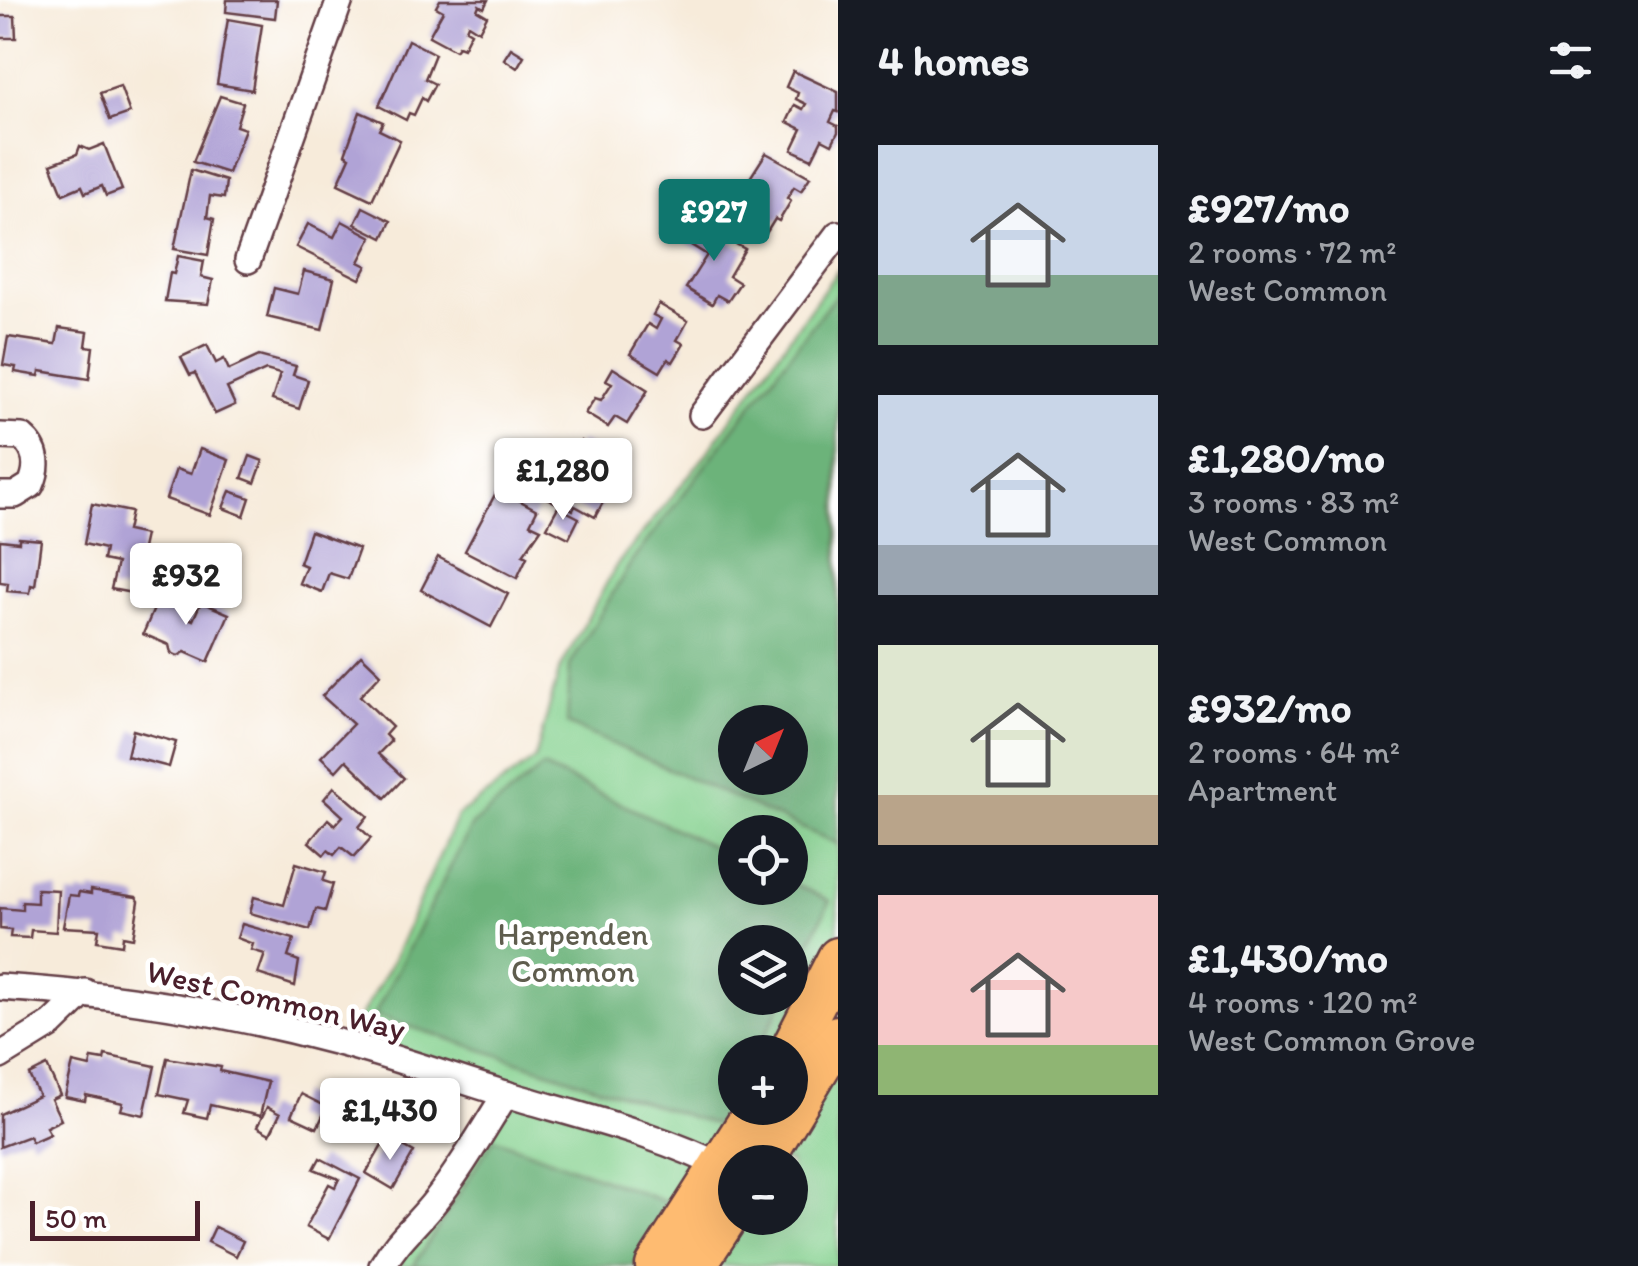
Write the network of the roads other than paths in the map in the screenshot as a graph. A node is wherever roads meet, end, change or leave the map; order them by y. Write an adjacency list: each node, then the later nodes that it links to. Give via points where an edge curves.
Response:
1 (340, 0): 3 (street)
2 (838, 234): 4 (street)
3 (248, 260)
4 (702, 415)
5 (0, 436): 6 (street, via 22,437 37,464 30,485)
6 (0, 495)
7 (838, 958): 10 (main road)
8 (0, 987): 9 (street, West Common Way)
9 (84, 992): 12 (street, via 52,1024); 13 (street, West Common Way, via 320,1038)
10 (799, 1035)
11 (838, 1036): 14 (main road)
12 (0, 1056)
13 (506, 1094): 15 (street, West Common Way); 18 (street, via 456,1172)
14 (772, 1145)
15 (718, 1165)
16 (718, 1181): 19 (main road)
17 (718, 1231): 20 (main road)
18 (382, 1266)
19 (656, 1266)
20 (695, 1266)

